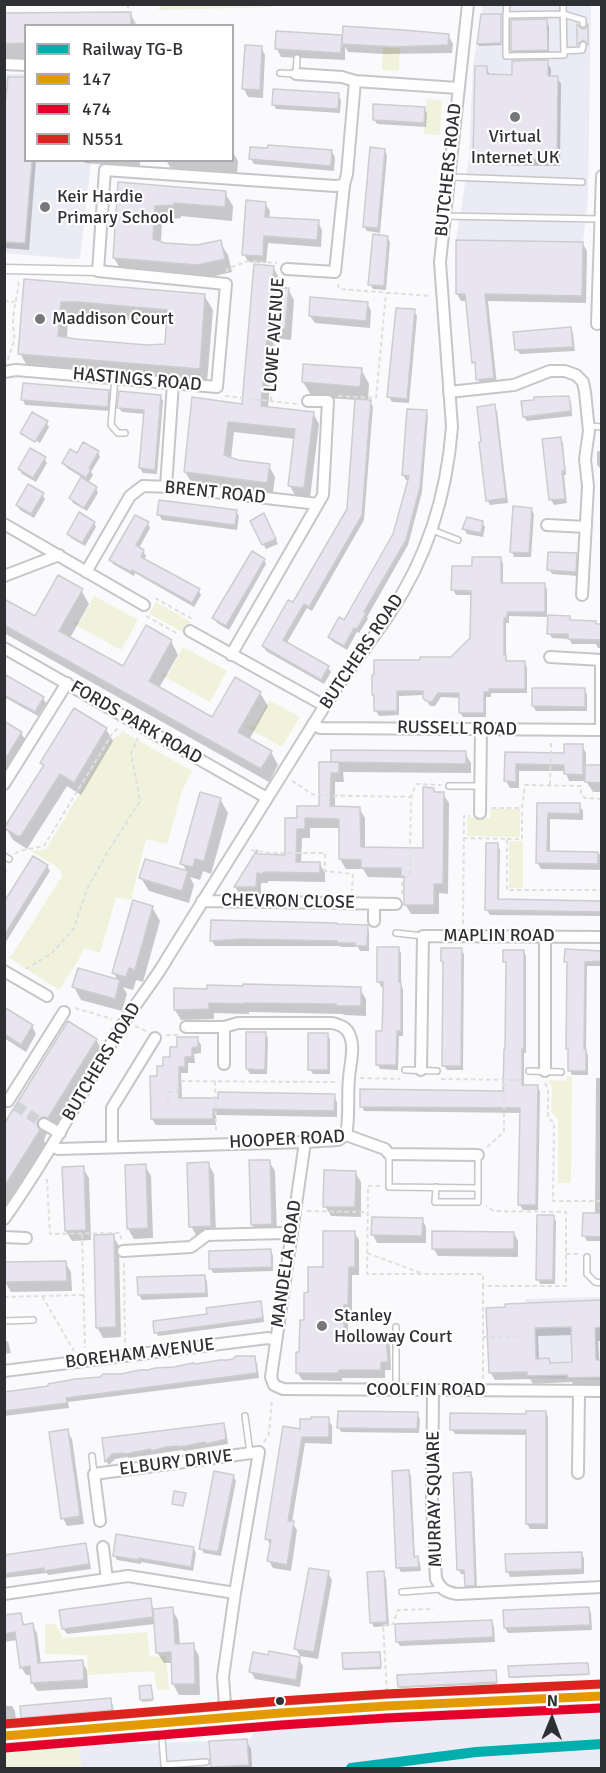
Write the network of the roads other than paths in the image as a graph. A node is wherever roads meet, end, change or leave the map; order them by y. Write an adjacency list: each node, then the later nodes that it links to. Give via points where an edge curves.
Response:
1 (468, 4): 15 (street, BUTCHERS ROAD)
2 (507, 4): 5 (lane)
3 (563, 4): 4 (lane)
4 (563, 14): 5 (lane); 6 (lane, via 583,20); 8 (lane)
5 (506, 15): 8 (lane, via 506,56 564,56)
6 (583, 24)
7 (583, 45): 8 (lane, via 582,50)
8 (564, 51)
9 (297, 58): 13 (lane)
10 (4, 64): 11 (street)
11 (24, 65)
12 (280, 73): 13 (lane)
13 (296, 74): 14 (street, via 342,76)
14 (355, 81): 15 (street); 21 (street)
15 (458, 88): 19 (street, BUTCHERS ROAD)
16 (145, 162): 17 (street)
17 (144, 172): 21 (street); 26 (street, via 105,170)
18 (602, 176): 23 (street)
19 (450, 177): 20 (lane); 22 (street, BUTCHERS ROAD)
20 (582, 182)
21 (344, 185): 24 (street, LOWE AVENUE, via 335,272)
22 (444, 216): 23 (lane); 31 (street, BUTCHERS ROAD, via 440,262)
23 (600, 219): 27 (street)
24 (283, 268)
25 (4, 269): 26 (street)
26 (98, 271): 30 (street, HASTINGS ROAD, via 226,284 217,387)
27 (597, 324)
28 (6, 371): 29 (street, HASTINGS ROAD)
29 (115, 378): 30 (street, HASTINGS ROAD); 35 (lane, via 111,425)
30 (173, 383): 36 (street)
31 (449, 392): 33 (street, via 514,385 550,371 565,371 583,382); 41 (street, BUTCHERS ROAD, via 450,453)
32 (308, 400): 37 (street, via 328,401 323,495)
33 (589, 426): 34 (lane); 40 (street, via 585,459)
34 (602, 427)
35 (125, 434)
36 (166, 487): 37 (street, BRENT ROAD); 44 (street, BRENT ROAD, via 142,486 130,496)
37 (318, 504): 50 (street)
38 (4, 524): 43 (street)
39 (547, 525): 40 (street)
40 (586, 527): 46 (street)
41 (430, 530): 42 (lane); 54 (street, BUTCHERS ROAD, via 403,593)
42 (458, 540)
43 (58, 555): 44 (street); 45 (street)
44 (86, 572): 47 (street)
45 (4, 576)
46 (582, 595)
47 (146, 606)
48 (190, 631): 50 (street)
49 (4, 648): 53 (street, FORDS PARK ROAD)
50 (231, 655): 54 (street)
51 (550, 657): 52 (street)
52 (601, 660): 57 (street)
53 (67, 683): 58 (street); 61 (street, FORDS PARK ROAD)
54 (325, 706): 55 (street, BUTCHERS ROAD)
55 (313, 724): 56 (street, RUSSELL ROAD, via 320,728); 61 (street, BUTCHERS ROAD)
56 (482, 729): 57 (street, RUSSELL ROAD); 60 (street)
57 (601, 730)
58 (4, 784)
59 (449, 786): 60 (lane)
60 (481, 786): 62 (street)
61 (267, 798): 63 (street, BUTCHERS ROAD)
62 (480, 810)
63 (202, 901): 64 (street, CHEVRON CLOSE); 86 (street, BUTCHERS ROAD, via 125,1021)
64 (374, 904): 65 (street, CHEVRON CLOSE); 66 (street, CHEVRON CLOSE)
65 (396, 904)
66 (374, 921)
67 (396, 933): 68 (lane, MAPLIN ROAD)
68 (423, 936): 69 (street, MAPLIN ROAD); 79 (street)
69 (545, 936): 70 (street, MAPLIN ROAD); 83 (street)
70 (602, 937)
71 (4, 971): 72 (street)
72 (47, 996)
73 (64, 1012): 84 (street)
74 (186, 1027): 75 (street)
75 (224, 1027): 77 (street); 87 (street, via 238,1023 321,1023 341,1025 347,1030 351,1042)
76 (155, 1038): 90 (street, via 112,1108)
77 (224, 1064)
78 (405, 1070): 79 (lane)
79 (421, 1070): 80 (lane)
80 (437, 1071)
81 (529, 1071): 83 (lane)
82 (561, 1072): 83 (lane)
83 (544, 1076)
84 (9, 1102)
85 (44, 1124): 86 (street)
86 (60, 1133): 89 (street, BUTCHERS ROAD)
87 (346, 1135): 88 (street, HOOPER ROAD, via 338,1140); 91 (street, HOOPER ROAD)
88 (305, 1142): 90 (street, HOOPER ROAD); 96 (street, MANDELA ROAD)
89 (52, 1146): 90 (street, HOOPER ROAD); 95 (street, BUTCHERS ROAD)
90 (112, 1147)
91 (389, 1154): 92 (street, HOOPER ROAD); 93 (lane, via 388,1186)
92 (478, 1155): 94 (lane)
93 (436, 1187): 94 (lane); 94 (lane, via 435,1202 478,1202)
94 (478, 1188)
95 (4, 1219)
96 (292, 1235): 99 (street, via 207,1235 191,1247); 105 (street, MANDELA ROAD)
97 (4, 1238): 98 (street)
98 (26, 1238)
99 (123, 1251)
100 (587, 1257): 101 (lane, via 587,1274)
101 (602, 1283)
102 (33, 1320): 103 (lane)
103 (4, 1321)
104 (396, 1328): 108 (lane)
105 (276, 1340): 106 (street, BOREHAM AVENUE, via 125,1356 85,1356); 107 (street, MANDELA ROAD, via 271,1377)
106 (4, 1371)
107 (274, 1385): 108 (street, COOLFIN ROAD, via 283,1389)
108 (396, 1390): 109 (street, COOLFIN ROAD)
109 (433, 1391): 110 (street, COOLFIN ROAD); 121 (street, MURRAY SQUARE, via 432,1505 436,1579)
110 (579, 1391): 111 (street, COOLFIN ROAD); 116 (street)
111 (602, 1391)
112 (245, 1416): 113 (lane)
113 (254, 1453): 115 (street, ELBURY DRIVE); 123 (street)
114 (92, 1456): 115 (lane, ELBURY DRIVE)
115 (94, 1473): 117 (street, ELBURY DRIVE)
116 (578, 1473)
117 (100, 1521)
118 (103, 1547): 119 (street)
119 (107, 1579): 123 (street, via 128,1576); 124 (street)
120 (602, 1587): 121 (street, MURRAY SQUARE, via 456,1594)
121 (441, 1589): 122 (lane)
122 (402, 1592)
123 (234, 1593): 126 (street, via 223,1677)
124 (4, 1594)
125 (602, 1696): 126 (street)
126 (226, 1718): 127 (street)
127 (161, 1724): 128 (street); 129 (lane, via 164,1765)
128 (4, 1736)
129 (206, 1762)

